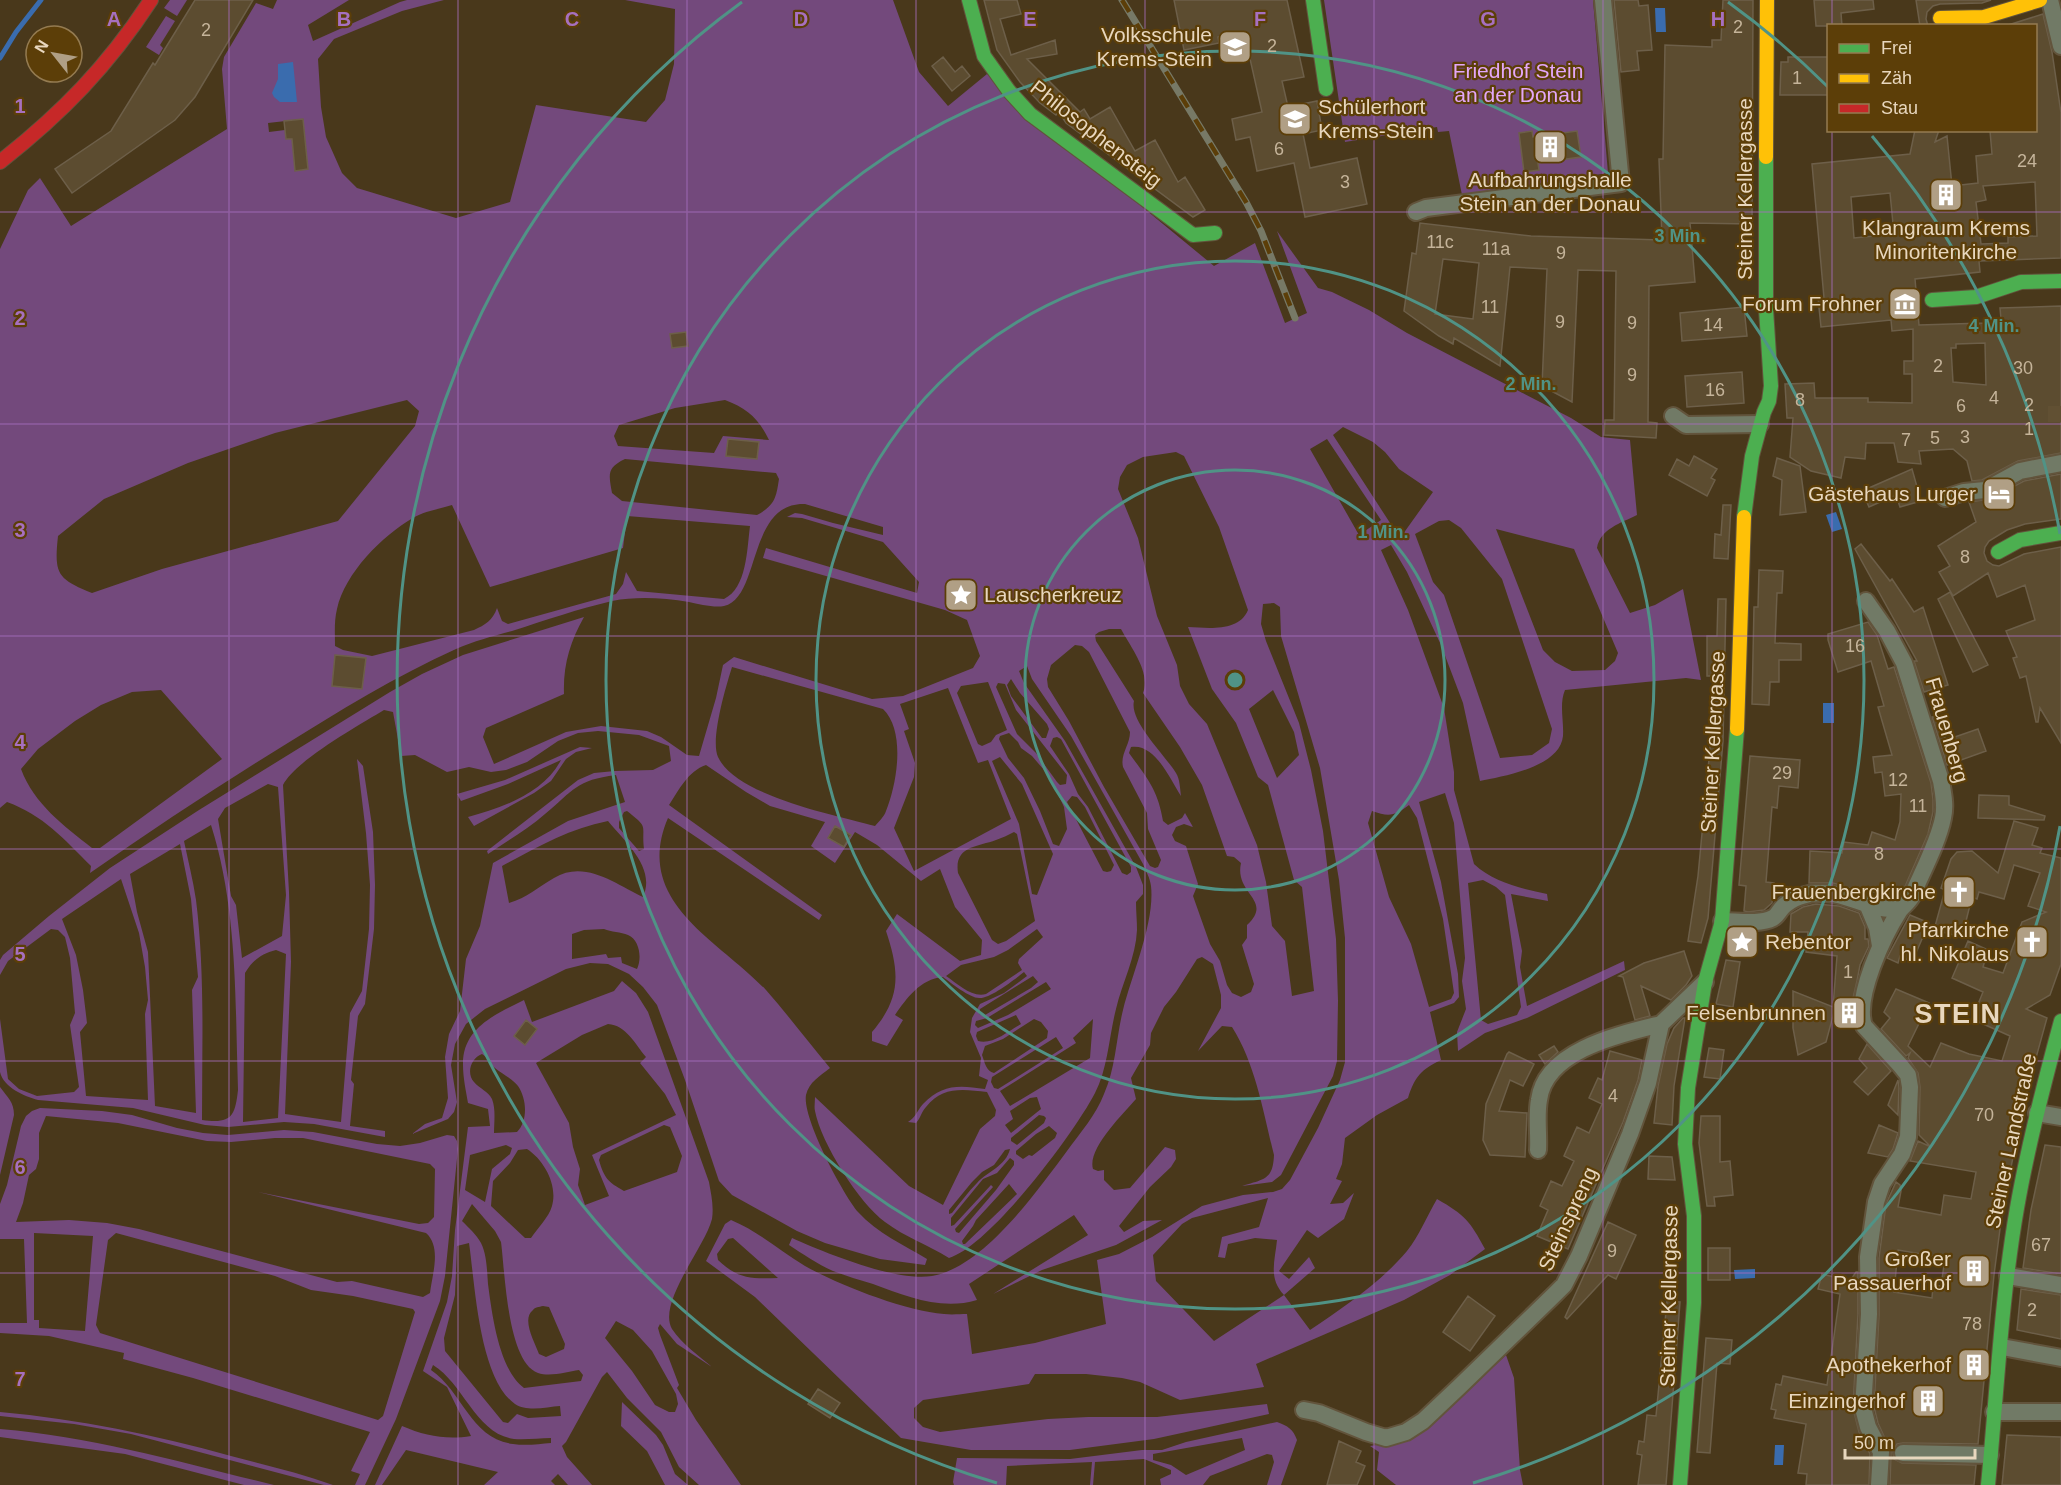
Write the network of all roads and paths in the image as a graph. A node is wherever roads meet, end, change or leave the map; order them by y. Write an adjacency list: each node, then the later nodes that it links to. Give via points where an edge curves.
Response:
1 (151, 0): 11 (street, via 103,67)
2 (969, 0): 13 (street, Philosophensteig, via 984,56 1030,114 1193,235)
3 (1313, 0): 10 (street)
4 (1603, 0): 12 (street, via 1621,183)
5 (1767, 0): 17 (street, Steiner Kellergasse, via 1766,309 1771,386)
6 (2040, 0): 8 (street, via 1984,17)
7 (2050, 0): 9 (street)
8 (1940, 18)
9 (2061, 46)
10 (1326, 89)
11 (0, 162)
12 (1416, 212)
13 (1215, 233)
14 (2061, 281): 15 (street, via 2021,282 1976,297)
15 (1932, 300)
16 (1673, 416): 17 (street, via 1686,425)
17 (1760, 424): 25 (street, Steiner Kellergasse, via 1745,505 1737,742)
18 (2061, 463): 19 (street, via 2020,471 1985,490)
19 (1944, 498)
20 (2061, 533): 21 (street, via 2022,539)
21 (1998, 552)
22 (1866, 601): 24 (street, Frauenberg, via 1904,663 1944,799 1940,831 1912,896)
23 (1867, 904): 24 (street, via 1880,909); 25 (street, via 1835,893 1817,892 1789,901 1775,917 1765,921); 26 (street)
24 (1901, 908): 26 (street, Frauenberg)
25 (1722, 921): 27 (street, Steiner Kellergasse)
26 (1880, 946): 41 (street, Frauenberg, via 1861,1005 1861,1017 1864,1026 1908,1075 1910,1087 1908,1137 1882,1184 1868,1257 1863,1408 1868,1427)
27 (1705, 982): 29 (street); 43 (street, Steiner Kellergasse, via 1688,1088 1685,1144 1694,1216 1694,1303)
28 (2061, 1022): 30 (street, Steiner Landstraße)
29 (1661, 1024): 33 (street, via 1623,1033 1561,1061 1546,1077 1539,1099); 38 (street, Steinspreng, via 1648,1083 1630,1134 1564,1285 1460,1388 1406,1432 1386,1438)
30 (2054, 1068): 31 (street, Steiner Landstraße)
31 (2037, 1113): 32 (street); 34 (street, Steiner Landstraße, via 2017,1208)
32 (2061, 1117)
33 (1538, 1150)
34 (2008, 1276): 35 (street); 36 (street, Steiner Landstraße)
35 (2061, 1285)
36 (2002, 1347): 37 (street); 39 (street, Steiner Landstraße)
37 (2061, 1358)
38 (1304, 1410)
39 (1994, 1412): 40 (street); 42 (street, Steiner Landstraße)
40 (2061, 1412)
41 (1890, 1453): 42 (street); 44 (street)
42 (1990, 1455): 45 (street, Steiner Landstraße)
43 (1680, 1485)
44 (1879, 1485)
45 (1988, 1485)

